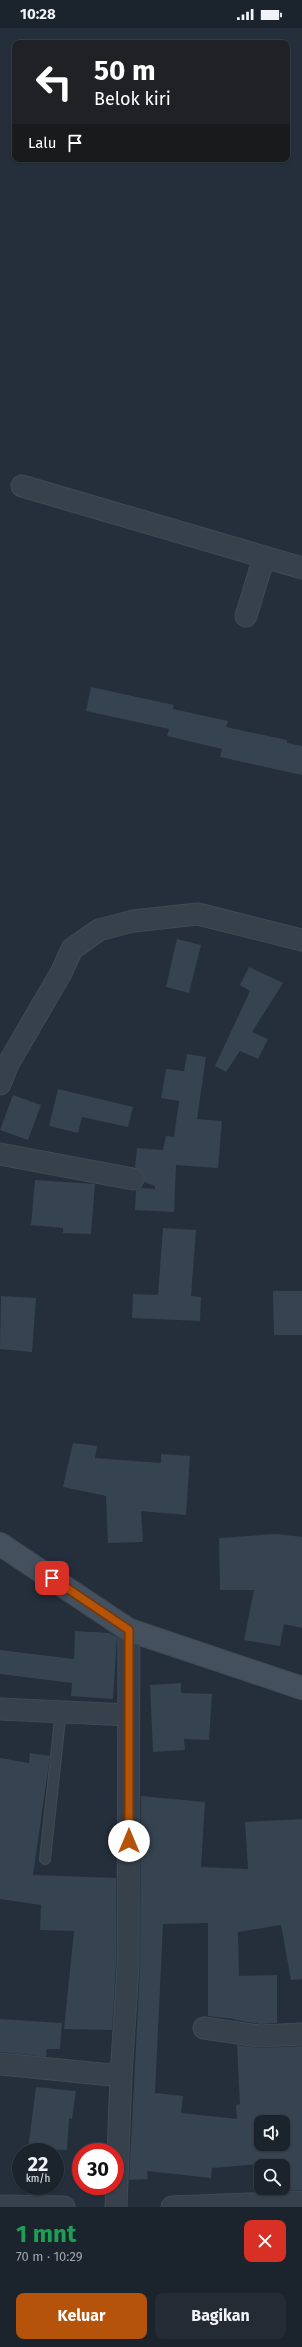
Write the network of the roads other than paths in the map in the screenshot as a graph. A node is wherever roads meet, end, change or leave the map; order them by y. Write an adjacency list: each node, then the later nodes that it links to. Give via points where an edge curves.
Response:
1 (22, 486): 2 (street)
2 (264, 557): 3 (street); 4 (street)
3 (302, 568)
4 (246, 616)
5 (302, 940): 6 (street, via 198,914 134,921 98,930 72,949 61,973 8,1064)
6 (0, 1084)
7 (0, 1154): 8 (street)
8 (133, 1179)
9 (0, 1544): 10 (main road)
10 (129, 1630): 11 (main road); 14 (street)
11 (302, 1688)
12 (0, 1709): 13 (street)
13 (61, 1710): 14 (street); 15 (lane)
14 (129, 1715): 19 (street, via 128,1967)
15 (44, 1858)
16 (204, 2028): 17 (street, via 260,2036)
17 (302, 2034)
18 (0, 2064): 19 (street)
19 (121, 2076): 23 (street)
20 (302, 2202): 24 (street)
21 (0, 2206): 22 (street)
22 (64, 2207)
23 (116, 2207)
24 (172, 2207)

